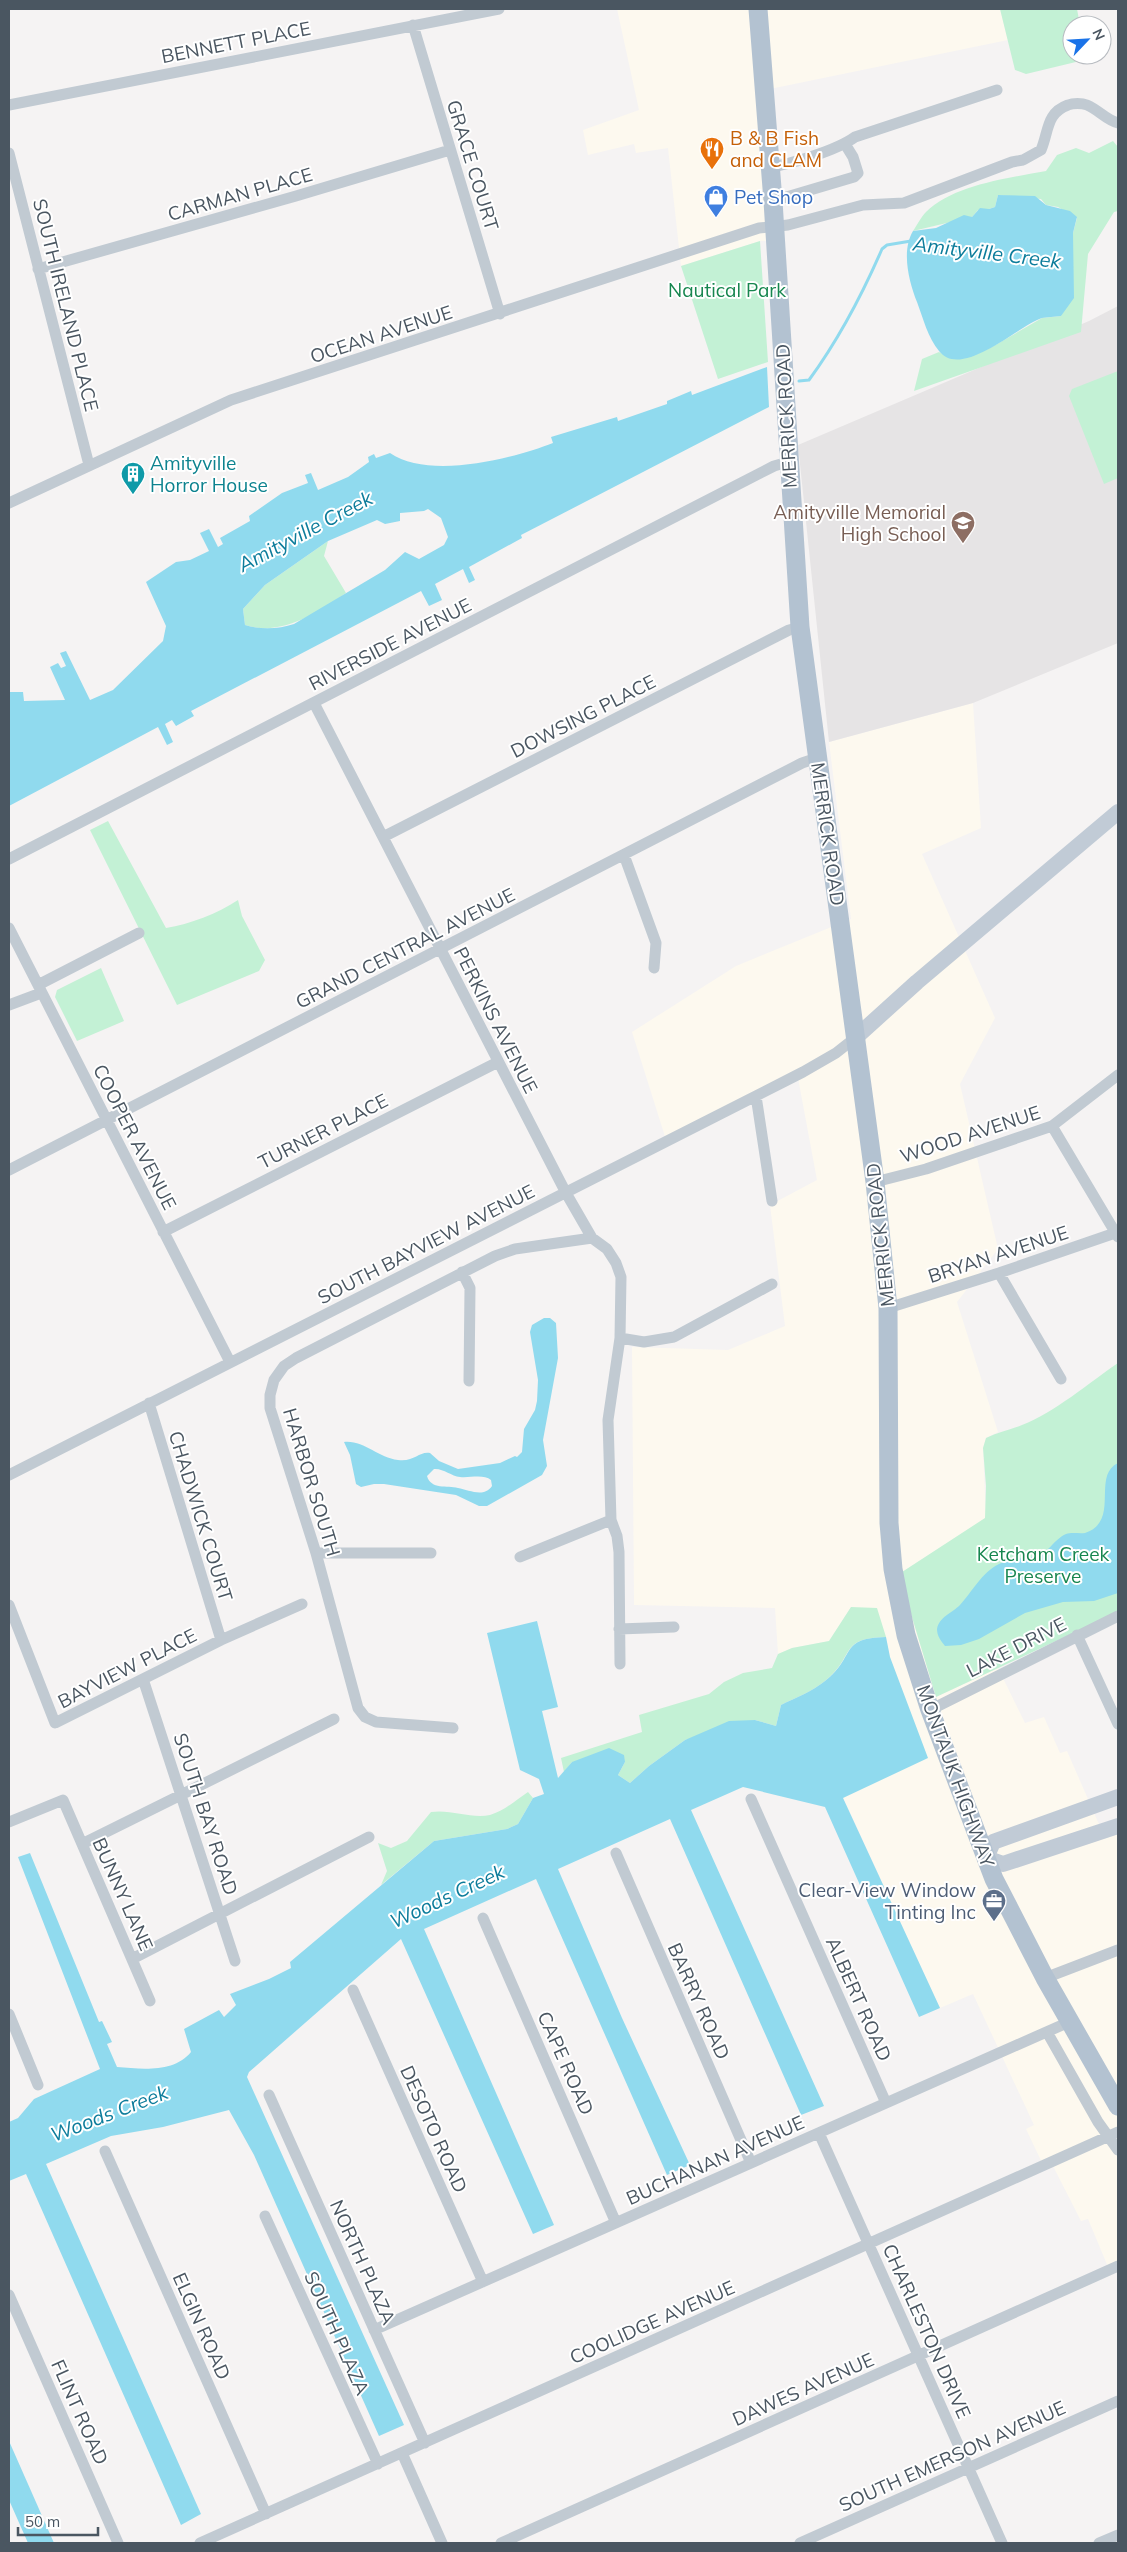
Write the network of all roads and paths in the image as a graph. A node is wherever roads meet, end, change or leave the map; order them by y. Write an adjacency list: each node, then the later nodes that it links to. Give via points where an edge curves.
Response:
1 (499, 9): 3 (street, BENNETT PLACE)
2 (758, 9): 10 (main road, MERRICK ROAD)
3 (413, 25): 5 (street, BENNETT PLACE); 8 (street, GRACE COURT)
4 (997, 90): 7 (street, via 855,136)
5 (9, 105)
6 (1118, 123): 12 (street, OCEAN AVENUE, via 1086,104 1072,104 1059,108 1051,116 1041,150 1024,160 904,203 878,202)
7 (846, 144): 10 (street, via 792,163); 11 (street, via 858,168 854,177)
8 (450, 150): 13 (street, CARMAN PLACE); 14 (street, GRACE COURT)
9 (9, 152): 13 (street, SOUTH IRELAND PLACE)
10 (770, 167): 11 (main road, MERRICK ROAD)
11 (773, 201): 12 (main road, MERRICK ROAD)
12 (774, 227): 14 (street, OCEAN AVENUE, via 759,228); 15 (main road, MERRICK ROAD)
13 (38, 269): 16 (street, SOUTH IRELAND PLACE)
14 (500, 314): 16 (street, OCEAN AVENUE, via 231,400)
15 (788, 462): 18 (main road, MERRICK ROAD); 19 (street, RIVERSIDE AVENUE, via 774,466)
16 (90, 466): 17 (street, OCEAN AVENUE)
17 (9, 503)
18 (800, 627): 20 (main road, MERRICK ROAD); 22 (street, DOWSING PLACE)
19 (314, 703): 22 (street, PERKINS AVENUE); 24 (street, RIVERSIDE AVENUE)
20 (817, 758): 23 (street, GRAND CENTRAL AVENUE); 31 (main road, MERRICK ROAD)
21 (1118, 812): 31 (main road)
22 (383, 838): 27 (street, PERKINS AVENUE)
23 (624, 855): 27 (street, GRAND CENTRAL AVENUE); 28 (street, via 656,943)
24 (9, 858)
25 (9, 928): 29 (street, COOPER AVENUE)
26 (139, 933): 29 (street)
27 (440, 949): 32 (street, PERKINS AVENUE); 35 (street, GRAND CENTRAL AVENUE)
28 (654, 968)
29 (40, 989): 30 (street); 35 (street, COOPER AVENUE)
30 (9, 1005)
31 (855, 1038): 34 (street, SOUTH BAYVIEW AVENUE, via 835,1054); 38 (main road, MERRICK ROAD)
32 (498, 1062): 39 (street, PERKINS AVENUE); 41 (street, TURNER PLACE)
33 (1118, 1075): 36 (street, WOOD AVENUE)
34 (756, 1096): 39 (street, SOUTH BAYVIEW AVENUE); 40 (street)
35 (106, 1120): 37 (street, GRAND CENTRAL AVENUE); 41 (street, COOPER AVENUE)
36 (1052, 1126): 38 (street, WOOD AVENUE, via 926,1170); 42 (street)
37 (9, 1170)
38 (876, 1182): 47 (main road, MERRICK ROAD)
39 (566, 1193): 43 (street, PERKINS AVENUE); 49 (street, SOUTH BAYVIEW AVENUE)
40 (772, 1201)
41 (163, 1232): 49 (street, COOPER AVENUE)
42 (1117, 1234): 45 (street, BRYAN AVENUE)
43 (592, 1238): 44 (street, HARBOR SOUTH, via 515,1249); 48 (street, PERKINS AVENUE, via 607,1249 621,1277)
44 (462, 1272): 51 (street, via 470,1288); 55 (street, HARBOR SOUTH, via 296,1358 284,1366 274,1380 270,1408)
45 (999, 1273): 47 (street, BRYAN AVENUE); 50 (street)
46 (772, 1284): 48 (street, via 674,1338 644,1342)
47 (888, 1308): 65 (main road, MERRICK ROAD, via 890,1531 900,1610)
48 (620, 1338): 54 (street, PERKINS AVENUE, via 608,1420)
49 (230, 1362): 52 (street, SOUTH BAYVIEW AVENUE)
50 (1061, 1379)
51 (468, 1381)
52 (149, 1403): 53 (street, SOUTH BAYVIEW AVENUE); 64 (street, CHADWICK COURT)
53 (9, 1475)
54 (611, 1520): 57 (street); 62 (street, PERKINS AVENUE, via 619,1552)
55 (316, 1553): 56 (street); 71 (street, HARBOR SOUTH, via 358,1708 365,1717 376,1722)
56 (431, 1553)
57 (520, 1557)
58 (302, 1604): 64 (street, BAYVIEW PLACE)
59 (9, 1605): 67 (street, BAYVIEW PLACE, via 55,1723)
60 (1118, 1616): 63 (street, LAKE DRIVE)
61 (674, 1627): 62 (street)
62 (619, 1629): 66 (street, PERKINS AVENUE)
63 (1077, 1635): 68 (street, LAKE DRIVE); 70 (street)
64 (221, 1640): 67 (street, BAYVIEW PLACE)
65 (912, 1656): 68 (main road, MONTAUK HIGHWAY)
66 (620, 1664)
67 (144, 1679): 72 (street, SOUTH BAY ROAD)
68 (930, 1710): 80 (main road, MONTAUK HIGHWAY)
69 (334, 1719): 72 (street)
70 (1118, 1724)
71 (452, 1728)
72 (182, 1795): 78 (street); 81 (street, SOUTH BAY ROAD)
73 (1118, 1797): 80 (main road, via 993,1842)
74 (751, 1799): 95 (street, ALBERT ROAD)
75 (9, 1822): 78 (street, BUNNY LANE, via 63,1800)
76 (1118, 1826): 80 (main road, via 1003,1864)
77 (369, 1837): 81 (street)
78 (82, 1844): 84 (street, BUNNY LANE)
79 (616, 1853): 101 (street, BARRY ROAD)
80 (986, 1858): 86 (main road, MONTAUK HIGHWAY)
81 (220, 1912): 84 (street); 85 (street, SOUTH BAY ROAD)
82 (483, 1918): 103 (street, CAPE ROAD)
83 (1118, 1950): 86 (street)
84 (132, 1959): 88 (street, BUNNY LANE)
85 (235, 1961)
86 (1045, 1978): 90 (main road, MONTAUK HIGHWAY)
87 (353, 1990): 106 (street, DESOTO ROAD)
88 (150, 2001)
89 (9, 2014): 93 (street)
90 (1069, 2022): 91 (street, BUCHANAN AVENUE); 92 (main road, MONTAUK HIGHWAY)
91 (1047, 2032): 95 (street, BUCHANAN AVENUE); 98 (street)
92 (1112, 2084): 96 (main road, MONTAUK HIGHWAY)
93 (38, 2085)
94 (269, 2095): 108 (street, NORTH PLAZA)
95 (886, 2103): 97 (street, BUCHANAN AVENUE)
96 (1118, 2106)
97 (819, 2133): 101 (street, BUCHANAN AVENUE); 104 (street, CHARLESTON DRIVE)
98 (1113, 2134): 99 (street); 104 (street, COOLIDGE AVENUE)
99 (1118, 2150)
100 (105, 2151): 115 (street, ELGIN ROAD)
101 (751, 2162): 103 (street, BUCHANAN AVENUE)
102 (265, 2216): 113 (street, SOUTH PLAZA)
103 (616, 2223): 106 (street, BUCHANAN AVENUE)
104 (869, 2244): 109 (street, CHARLESTON DRIVE); 111 (street, COOLIDGE AVENUE)
105 (1118, 2266): 109 (street, DAWES AVENUE)
106 (483, 2282): 108 (street, BUCHANAN AVENUE)
107 (9, 2295): 117 (street, FLINT ROAD)
108 (374, 2330): 111 (street, NORTH PLAZA)
109 (919, 2356): 114 (street, CHARLESTON DRIVE); 120 (street, DAWES AVENUE)
110 (1118, 2401): 114 (street, SOUTH EMERSON AVENUE)
111 (425, 2443): 112 (street, COOLIDGE AVENUE)
112 (402, 2453): 113 (street, COOLIDGE AVENUE); 119 (street)
113 (378, 2464): 115 (street, COOLIDGE AVENUE)
114 (969, 2468): 121 (street, SOUTH EMERSON AVENUE); 122 (street, CHARLESTON DRIVE)
115 (266, 2514): 118 (street, COOLIDGE AVENUE)
116 (1118, 2535): 123 (street)
117 (118, 2543)
118 (200, 2543)
119 (442, 2543)
120 (502, 2543)
121 (800, 2543)
122 (1002, 2543)
123 (1099, 2543)

